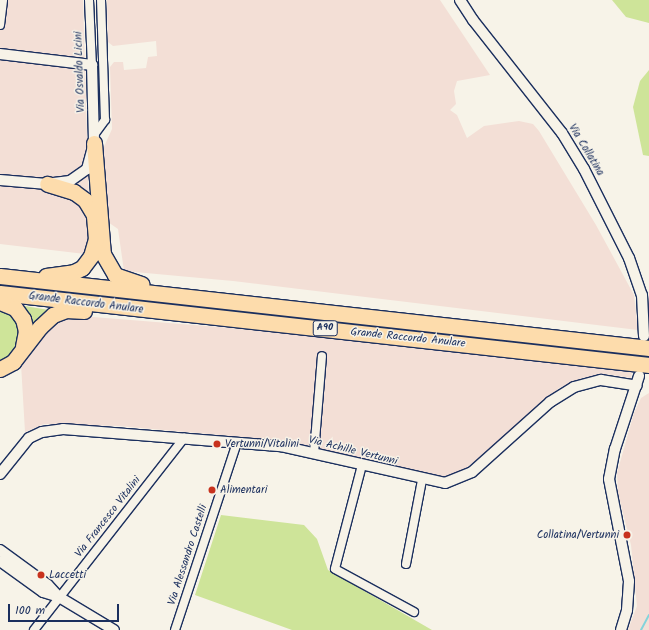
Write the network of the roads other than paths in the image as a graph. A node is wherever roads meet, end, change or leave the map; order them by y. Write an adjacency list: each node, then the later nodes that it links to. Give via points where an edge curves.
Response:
1 (3, 0): 5 (street)
2 (89, 0): 7 (street, Via Osvaldo Licini)
3 (102, 0): 8 (street, via 105,120)
4 (460, 0): 16 (street, Via Collatina, via 562,132 584,169 629,258 642,295)
5 (0, 25)
6 (0, 54): 7 (street)
7 (92, 65): 8 (street, Via Osvaldo Licini)
8 (94, 139): 10 (street, Via Osvaldo Licini, via 89,165 83,173 70,182); 13 (highway, via 101,243 111,270 129,282)
9 (0, 180): 10 (street, Via Osvaldo Licini)
10 (47, 184): 11 (highway, via 80,195 91,208 96,233 91,256 74,272 33,277)
11 (2, 276): 13 (highway, Grande Raccordo Anulare / A90)
12 (0, 292): 15 (highway, Grande Raccordo Anulare / A90)
13 (210, 300): 16 (highway, Grande Raccordo Anulare / A90)
14 (0, 302): 17 (highway, via 15,308 23,319 26,331)
15 (162, 311): 17 (highway, via 63,310 44,322); 20 (highway, Grande Raccordo Anulare / A90)
16 (647, 342)
17 (22, 350): 19 (highway, via 10,365)
18 (322, 356): 24 (street)
19 (0, 369)
20 (644, 370): 21 (street)
21 (637, 386): 27 (street, Via Achille Vertunni, via 601,380 574,387 556,397 472,472 445,483); 37 (street, via 617,444 609,479 628,575 627,610)
22 (184, 438): 23 (street, Via Achille Vertunni); 26 (street, Via Achille Vertunni, via 109,431 49,430 25,441); 32 (street, Via Francesco Vitalini)
23 (237, 442): 24 (street, Via Achille Vertunni); 36 (street, Via Alessandro Castelli)
24 (314, 453): 25 (street, Via Achille Vertunni)
25 (362, 465): 27 (street, Via Achille Vertunni); 33 (street, via 335,569)
26 (0, 474)
27 (422, 480): 30 (street)
28 (0, 550): 31 (street)
29 (0, 561): 31 (street)
30 (406, 564)
31 (46, 588): 32 (street)
32 (59, 597): 34 (street, Via Francesco Vitalini); 35 (street)
33 (414, 612)
34 (34, 630)
35 (114, 630)
36 (176, 630)
37 (621, 630)

